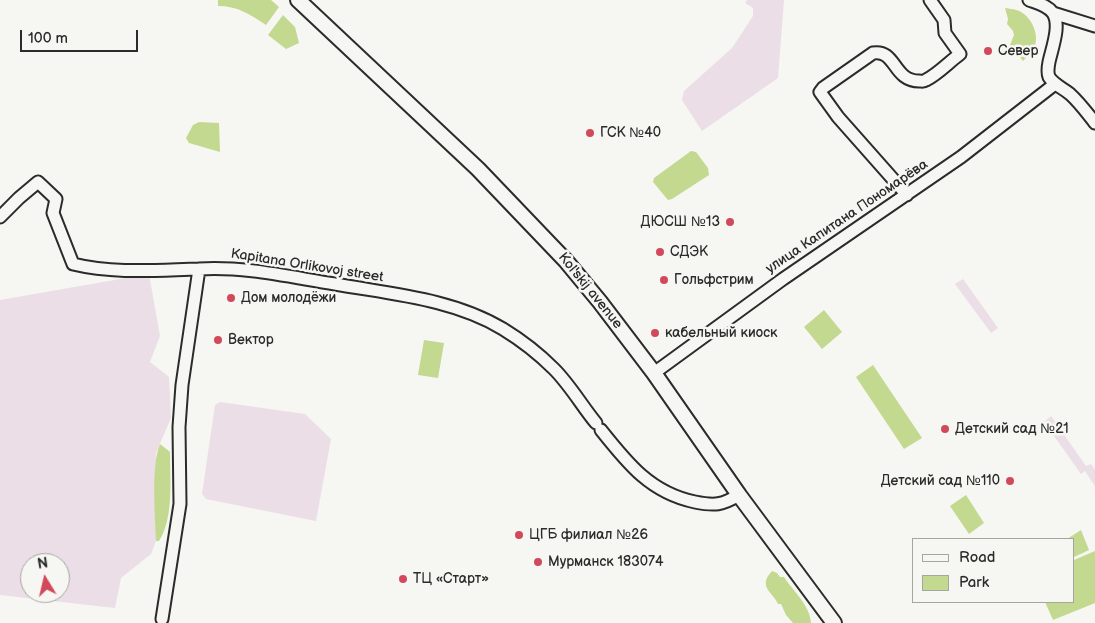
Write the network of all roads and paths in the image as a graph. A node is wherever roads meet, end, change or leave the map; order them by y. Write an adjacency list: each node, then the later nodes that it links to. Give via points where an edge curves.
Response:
1 (298, 0): 11 (main road, Kol'skij avenue, via 525,216 584,281)
2 (930, 0): 8 (street, via 944,20 945,33 960,54 925,81 913,81 904,78 886,55 872,53 820,92)
3 (1029, 0): 4 (street)
4 (1057, 16): 5 (street); 6 (street, via 1048,73)
5 (1095, 26)
6 (1055, 84): 7 (street, via 1073,97); 8 (street, улица Капитана Пономарёва)
7 (1095, 123)
8 (907, 195): 11 (street, улица Капитана Пономарёва, via 783,279)
9 (0, 217): 10 (street, Kapitana Orlikovoj street, via 38,182 56,199 53,213 73,264 113,270)
10 (199, 269): 12 (street, Kapitana Orlikovoj street, via 223,268 316,281 420,299 469,313 502,328 555,370 640,475 660,490 683,500 711,505 726,503); 13 (street, via 182,385 180,504)
11 (654, 373): 12 (main road, Kol'skij avenue)
12 (739, 494): 14 (main road, Kol'skij avenue)
13 (162, 619)
14 (834, 623)

